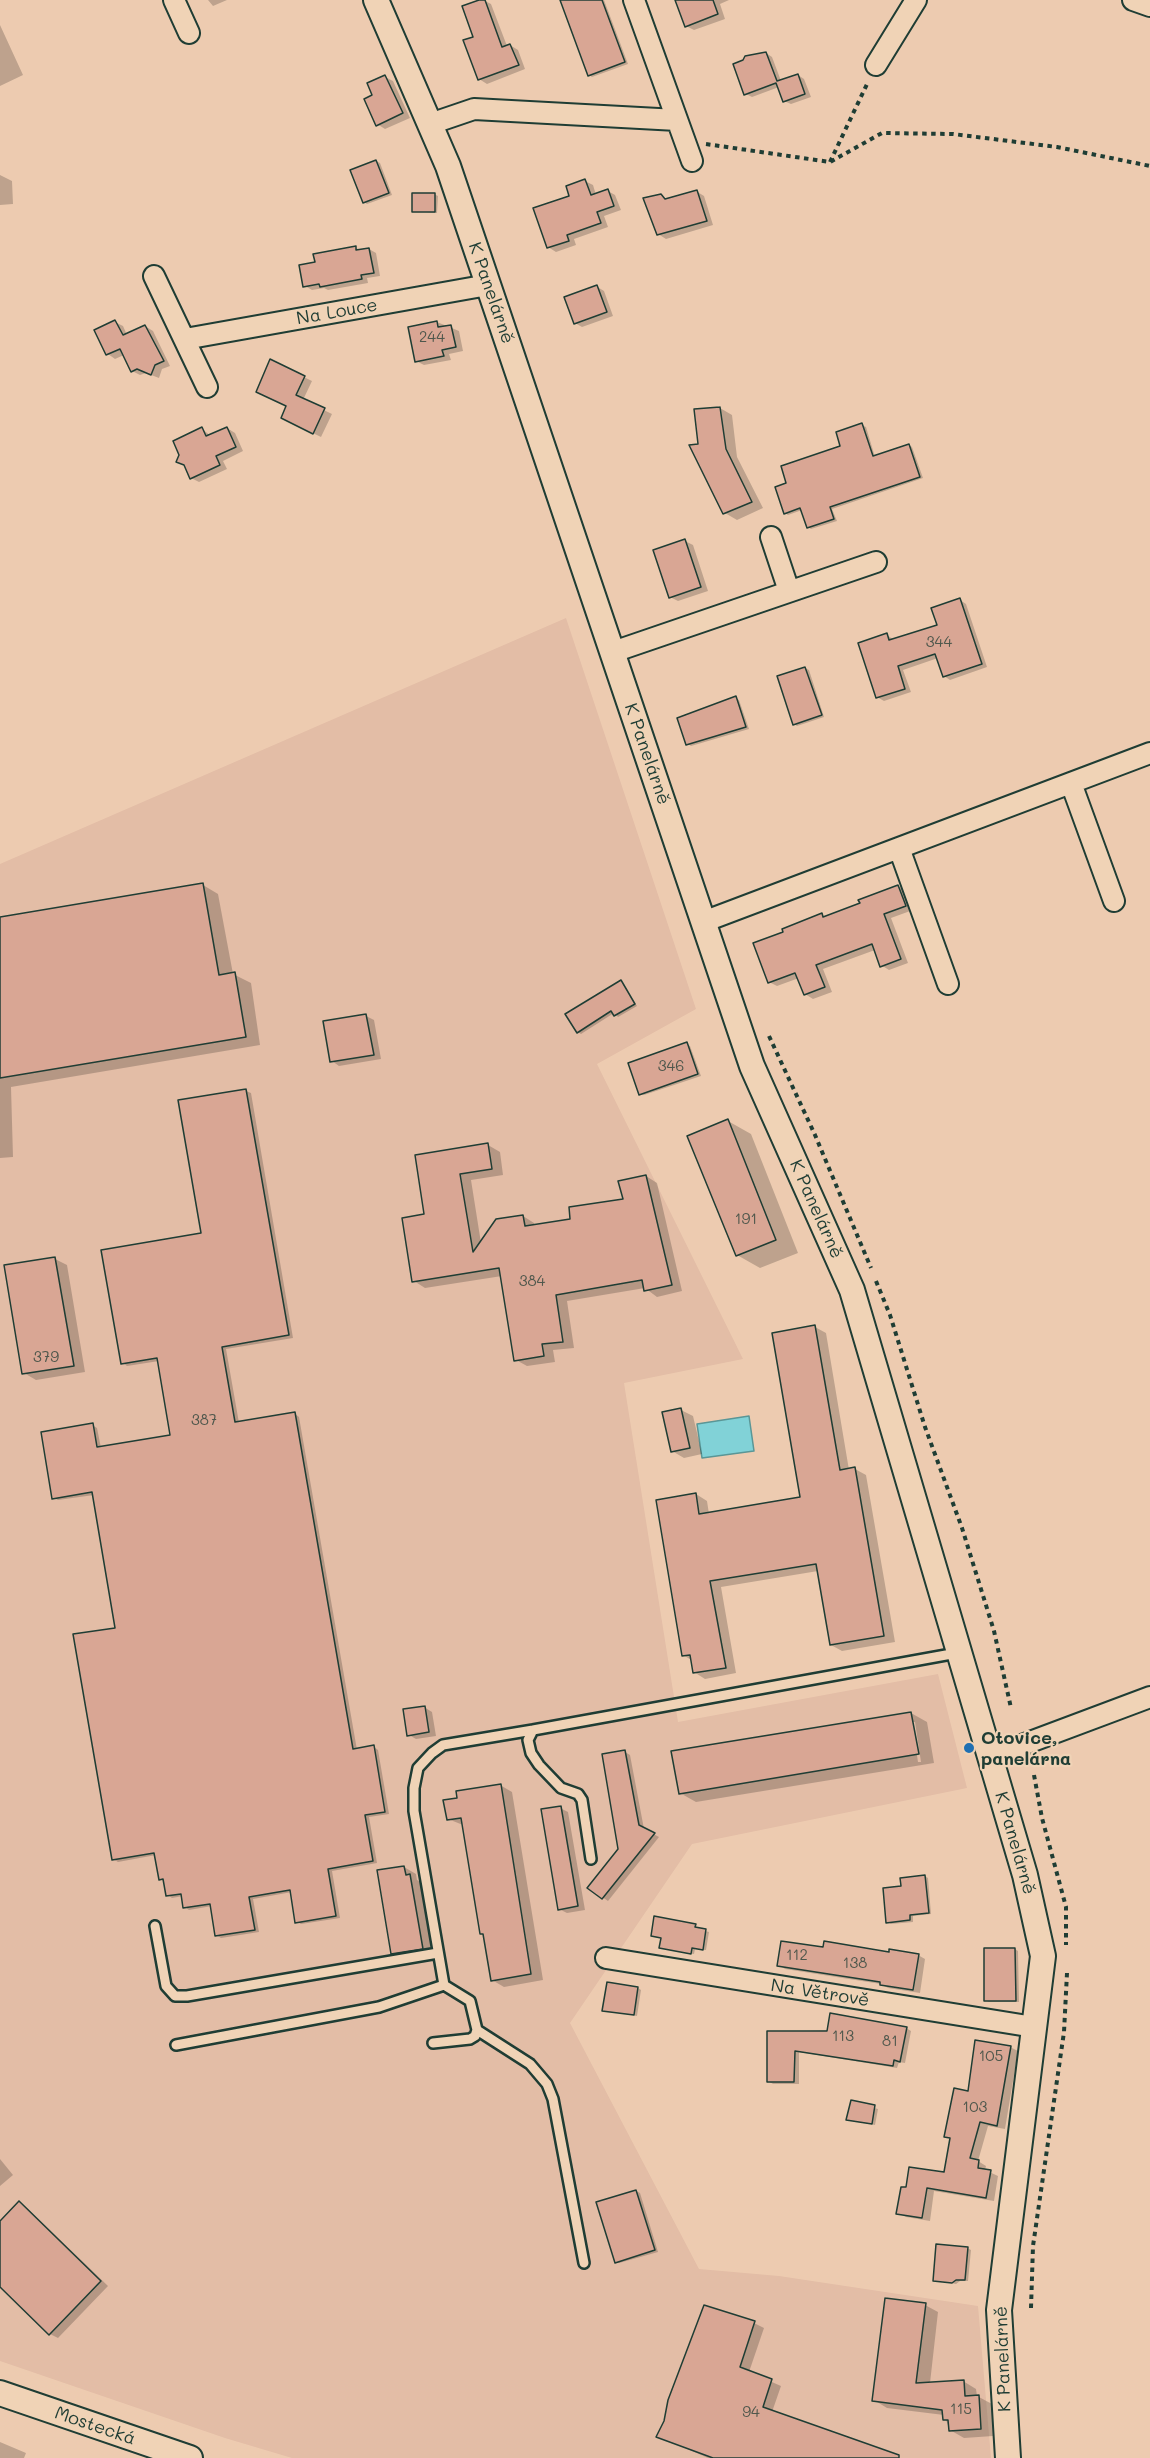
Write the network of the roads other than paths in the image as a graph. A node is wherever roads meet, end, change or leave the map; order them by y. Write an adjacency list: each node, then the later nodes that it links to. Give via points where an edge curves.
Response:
1 (174, 0): 7 (street)
2 (376, 0): 10 (street, K Panelárně)
3 (634, 0): 9 (street)
4 (916, 0): 8 (street)
5 (1133, 0): 6 (street)
6 (1150, 6)
7 (189, 33)
8 (876, 65)
9 (677, 120): 10 (street, via 474,109); 11 (street)
10 (430, 124): 13 (street, K Panelárně)
11 (692, 161)
12 (154, 276): 14 (street)
13 (488, 285): 14 (street, Na Louce); 19 (street, K Panelárně)
14 (185, 339): 15 (street)
15 (207, 387)
16 (771, 537): 18 (street)
17 (876, 561): 18 (street)
18 (789, 591): 19 (street)
19 (613, 652): 24 (street, K Panelárně)
20 (1150, 753): 21 (street)
21 (1071, 783): 22 (street); 23 (street)
22 (899, 848): 24 (street); 25 (street)
23 (1114, 902)
24 (703, 922): 26 (street, K Panelárně, via 752,1066 852,1290)
25 (948, 984)
26 (959, 1652): 28 (lane); 29 (street, K Panelárně)
27 (1150, 1697): 29 (street)
28 (533, 1730): 30 (lane, via 528,1740 539,1765 561,1788 578,1794 582,1800); 32 (lane, via 443,1745 418,1768 414,1811)
29 (990, 1757): 35 (street, K Panelárně, via 1025,1875 1043,1956)
30 (591, 1859)
31 (155, 1926): 32 (lane, via 166,1986 175,1996)
32 (438, 1953): 34 (lane)
33 (606, 1958): 35 (street, Na Větrově)
34 (444, 1985): 36 (lane, via 470,2001); 38 (lane, via 379,2007)
35 (1034, 2027): 42 (street, K Panelárně, via 999,2310)
36 (477, 2030): 37 (lane, via 470,2039); 39 (lane, via 530,2064 547,2084)
37 (433, 2043)
38 (176, 2045)
39 (584, 2263)
40 (0, 2393): 41 (street, Mostecká)
41 (190, 2458)
42 (1008, 2458)

